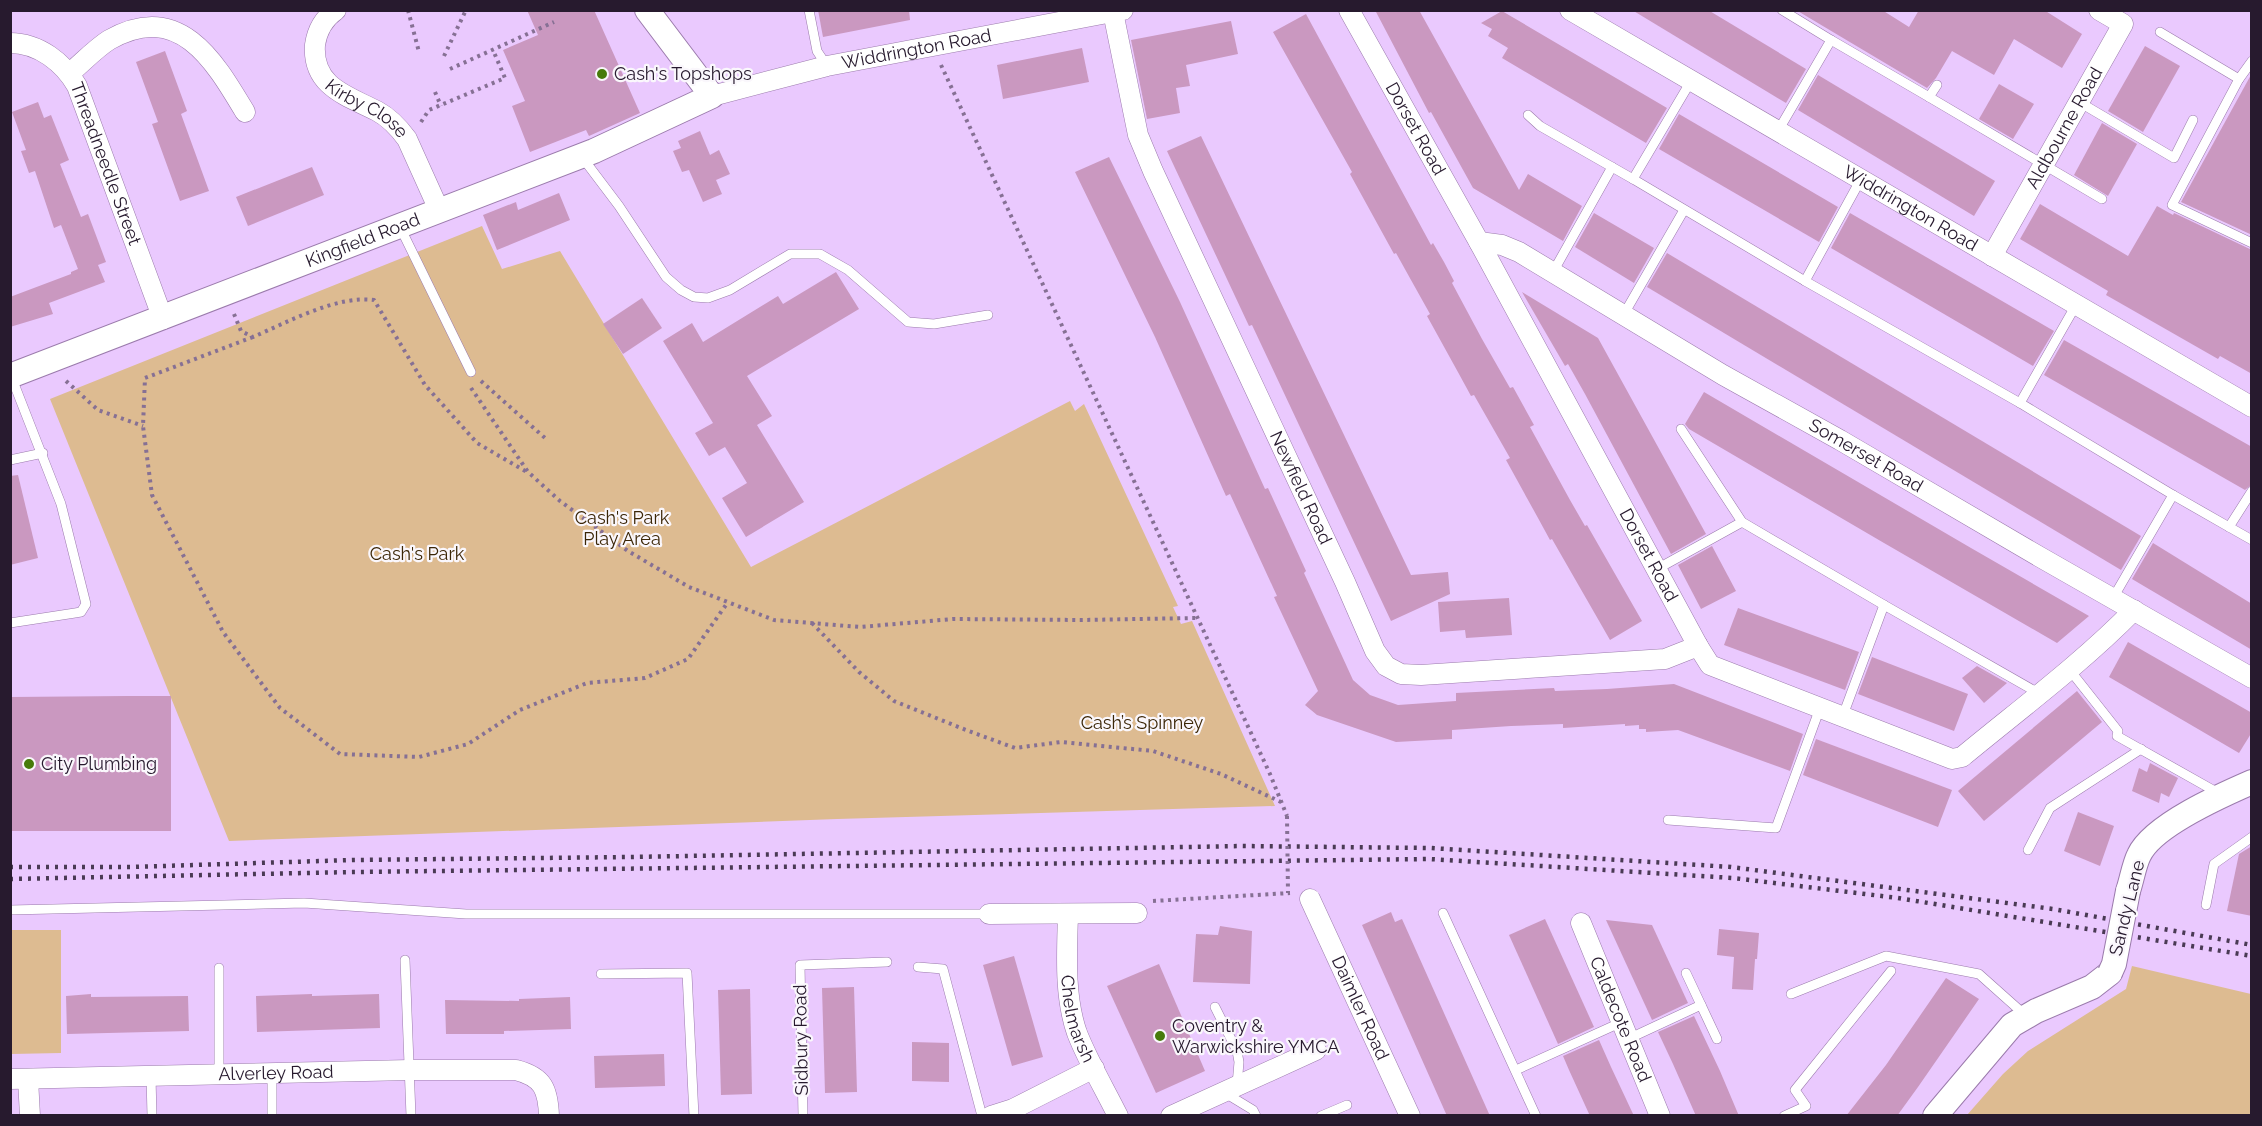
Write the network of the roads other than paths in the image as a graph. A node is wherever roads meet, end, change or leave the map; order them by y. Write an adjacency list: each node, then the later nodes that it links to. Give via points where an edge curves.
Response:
1 (336, 10): 31 (street, Kirby Close, via 322,23 316,36 317,65 324,78 343,95 392,120 407,140)
2 (647, 10): 18 (street)
3 (809, 10): 13 (lane, via 817,51)
4 (1349, 10): 34 (street, Dorset Road)
5 (1570, 10): 16 (street, Widdrington Road)
6 (1782, 10): 10 (lane)
7 (2099, 10): 20 (street, Aldbourne Road, via 2123,24)
8 (1118, 11): 13 (street, Widdrington Road); 60 (street, Newfield Road, via 1138,135 1386,666 1401,674 1480,672 1665,659)
9 (2160, 32): 15 (lane)
10 (1831, 40): 19 (lane); 24 (lane)
11 (10, 43): 14 (street, Threadneedle Street, via 32,47 54,58)
12 (2252, 61): 15 (lane)
13 (827, 66): 18 (street, Widdrington Road)
14 (70, 73): 21 (street, via 109,40 134,27 158,23 185,33 216,63); 42 (street, Threadneedle Street)
15 (2239, 80): 35 (lane, via 2172,205)
16 (1691, 81): 24 (street, Widdrington Road); 28 (lane)
17 (1937, 85): 19 (lane)
18 (712, 96): 25 (street, Kingfield Road)
19 (1929, 98): 26 (lane)
20 (2079, 102): 23 (lane, via 2174,158); 26 (street, Aldbourne Road)
21 (245, 112)
22 (1528, 115): 27 (lane, via 1540,126)
23 (2193, 120)
24 (1778, 131): 29 (street, Widdrington Road)
25 (582, 156): 31 (street, Kingfield Road); 41 (lane, via 666,277 694,297 708,298 730,290 790,254 820,254 848,270 908,322 934,324)
26 (2043, 165): 30 (lane); 36 (street, Aldbourne Road)
27 (1612, 167): 28 (lane); 37 (lane)
28 (1633, 179): 32 (lane)
29 (1861, 179): 36 (street, Widdrington Road); 38 (lane)
30 (2102, 199)
31 (439, 210): 33 (street, Kingfield Road)
32 (1684, 210): 38 (lane); 40 (lane)
33 (400, 227): 42 (street, Kingfield Road); 43 (lane)
34 (1479, 242): 37 (street, Somerset Road, via 1511,248); 55 (street, Dorset Road)
35 (2252, 243)
36 (1992, 256): 39 (street, Widdrington Road)
37 (1553, 272): 40 (street, Somerset Road)
38 (1805, 281): 45 (lane)
39 (2076, 305): 45 (lane); 46 (street, Widdrington Road)
40 (1624, 314): 56 (street, Somerset Road, via 1723,375)
41 (988, 315)
42 (163, 319): 44 (street, Kingfield Road)
43 (471, 372)
44 (11, 376): 48 (lane)
45 (2020, 403): 51 (lane)
46 (2252, 407)
47 (1681, 429): 52 (lane)
48 (43, 453): 49 (lane); 59 (lane, via 61,504 86,604 81,612)
49 (10, 460)
50 (2252, 491): 53 (lane)
51 (2173, 495): 53 (lane); 56 (lane)
52 (1742, 522): 55 (lane); 57 (lane)
53 (2229, 527): 54 (lane)
54 (2252, 540)
55 (1657, 569): 60 (street, Dorset Road)
56 (2114, 598): 58 (street, Somerset Road)
57 (1884, 605): 63 (lane); 65 (lane)
58 (2134, 610): 61 (street, Dorset Road); 62 (street, Somerset Road)
59 (10, 623)
60 (1698, 646): 64 (street, Dorset Road, via 1710,664)
61 (2069, 669): 63 (street, Dorset Road); 66 (lane, via 2118,731 2117,736)
62 (2252, 678)
63 (2040, 694): 65 (street, Dorset Road, via 1962,757 1952,759)
64 (1820, 708): 65 (street, Dorset Road); 69 (lane, via 1776,828)
65 (1842, 718)
66 (2141, 749): 68 (lane); 71 (lane, via 2050,808)
67 (2252, 782): 68 (street, Sandy Lane)
68 (2222, 796): 90 (street, Sandy Lane, bridge, via 2161,830 2139,853 2110,973 2092,987)
69 (1668, 820)
70 (2252, 837): 73 (lane, via 2214,864)
71 (2028, 850)
72 (1311, 899): 115 (street, Daimler Road)
73 (2206, 905)
74 (10, 910): 77 (lane, via 304,903 466,914)
75 (1137, 913): 78 (street)
76 (1443, 913): 96 (lane)
77 (989, 914): 78 (street)
78 (1068, 914): 94 (street, Chelmarsh, via 1067,963 1074,1018)
79 (1581, 923): 91 (street, Caldecote Road)
80 (405, 960): 95 (lane)
81 (887, 962): 110 (lane, Sidbury Road, via 800,965)
82 (918, 967): 103 (lane, via 943,969)
83 (219, 968): 98 (lane)
84 (1891, 972): 118 (lane, via 1795,1090 1806,1106)
85 (1686, 973): 88 (lane)
86 (601, 974): 109 (lane, via 687,973)
87 (1791, 994): 90 (lane, via 1886,956 1979,974)
88 (1701, 1005): 91 (lane); 92 (lane)
89 (1215, 1007): 101 (lane, via 1237,1051 1239,1062)
90 (2027, 1017): 119 (street, Sandy Lane, via 2012,1025)
91 (1625, 1030): 96 (lane); 117 (street, Caldecote Road)
92 (1717, 1040)
93 (1316, 1050): 101 (street)
94 (1094, 1068): 103 (street); 111 (street, Chelmarsh)
95 (410, 1070): 97 (street, Alverley Road); 107 (lane); 108 (street, Alverley Road, via 516,1070 529,1074 544,1086)
96 (1516, 1070): 116 (lane)
97 (272, 1074): 98 (street, Alverley Road); 106 (lane)
98 (219, 1075): 99 (street, Alverley Road)
99 (151, 1077): 100 (street, Alverley Road); 105 (lane)
100 (19, 1079): 104 (street)
101 (1230, 1088): 112 (street); 113 (lane)
102 (1347, 1105): 114 (lane)
103 (993, 1115)
104 (30, 1116)
105 (153, 1116)
106 (272, 1116)
107 (411, 1116)
108 (549, 1116)
109 (694, 1116)
110 (803, 1116)
111 (1118, 1116)
112 (1171, 1116)
113 (1256, 1116)
114 (1321, 1116)
115 (1410, 1116)
116 (1536, 1116)
117 (1660, 1116)
118 (1784, 1116)
119 (1935, 1116)

